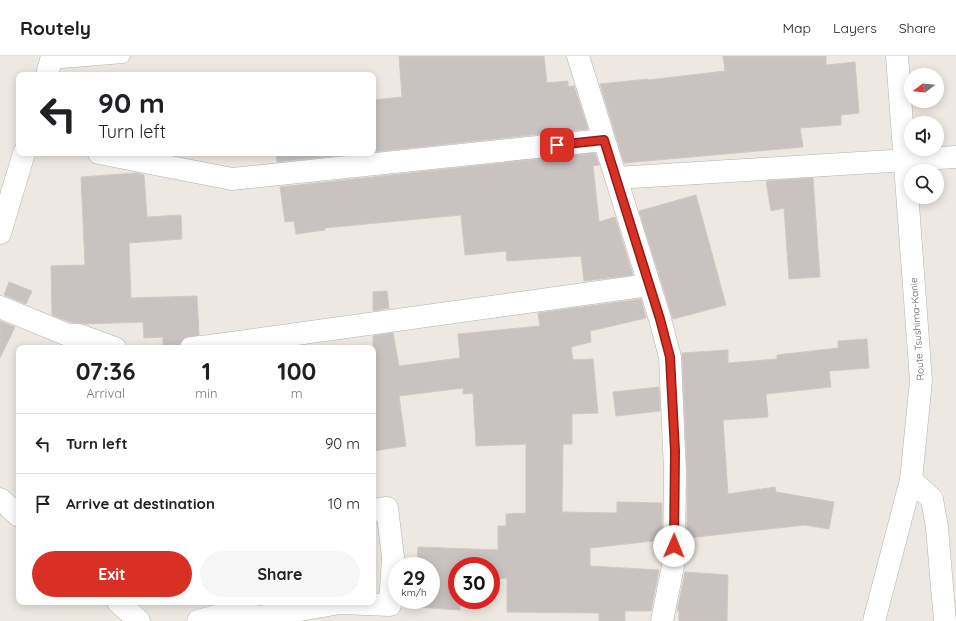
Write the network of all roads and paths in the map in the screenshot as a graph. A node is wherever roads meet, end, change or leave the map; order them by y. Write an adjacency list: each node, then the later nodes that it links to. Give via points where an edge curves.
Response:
1 (123, 56): 4 (lane)
2 (578, 56): 5 (street)
3 (897, 56): 9 (street, Route Tsushima-Kanie)
4 (50, 64)
5 (604, 140): 7 (street, via 232,179); 10 (street)
6 (23, 156): 11 (street)
7 (115, 156)
8 (956, 157): 9 (street)
9 (904, 160): 10 (street); 16 (street, Route Tsushima-Kanie, via 921,381)
10 (616, 178): 12 (street)
11 (0, 233)
12 (649, 285): 15 (street); 26 (street, via 670,357 675,451 674,561)
13 (0, 307): 14 (street, via 68,334 79,335)
14 (107, 345)
15 (217, 345)
16 (911, 480): 27 (street, Route Tsushima-Kanie); 28 (street, via 932,499)
17 (0, 499): 19 (street)
18 (376, 510): 20 (street, via 387,508 394,557 390,605)
19 (16, 513)
20 (376, 604)
21 (121, 605): 24 (street)
22 (328, 605): 23 (street, via 259,617)
23 (235, 607): 25 (street)
24 (139, 621)
25 (198, 621)
26 (662, 621)
27 (874, 621)
28 (945, 621)

